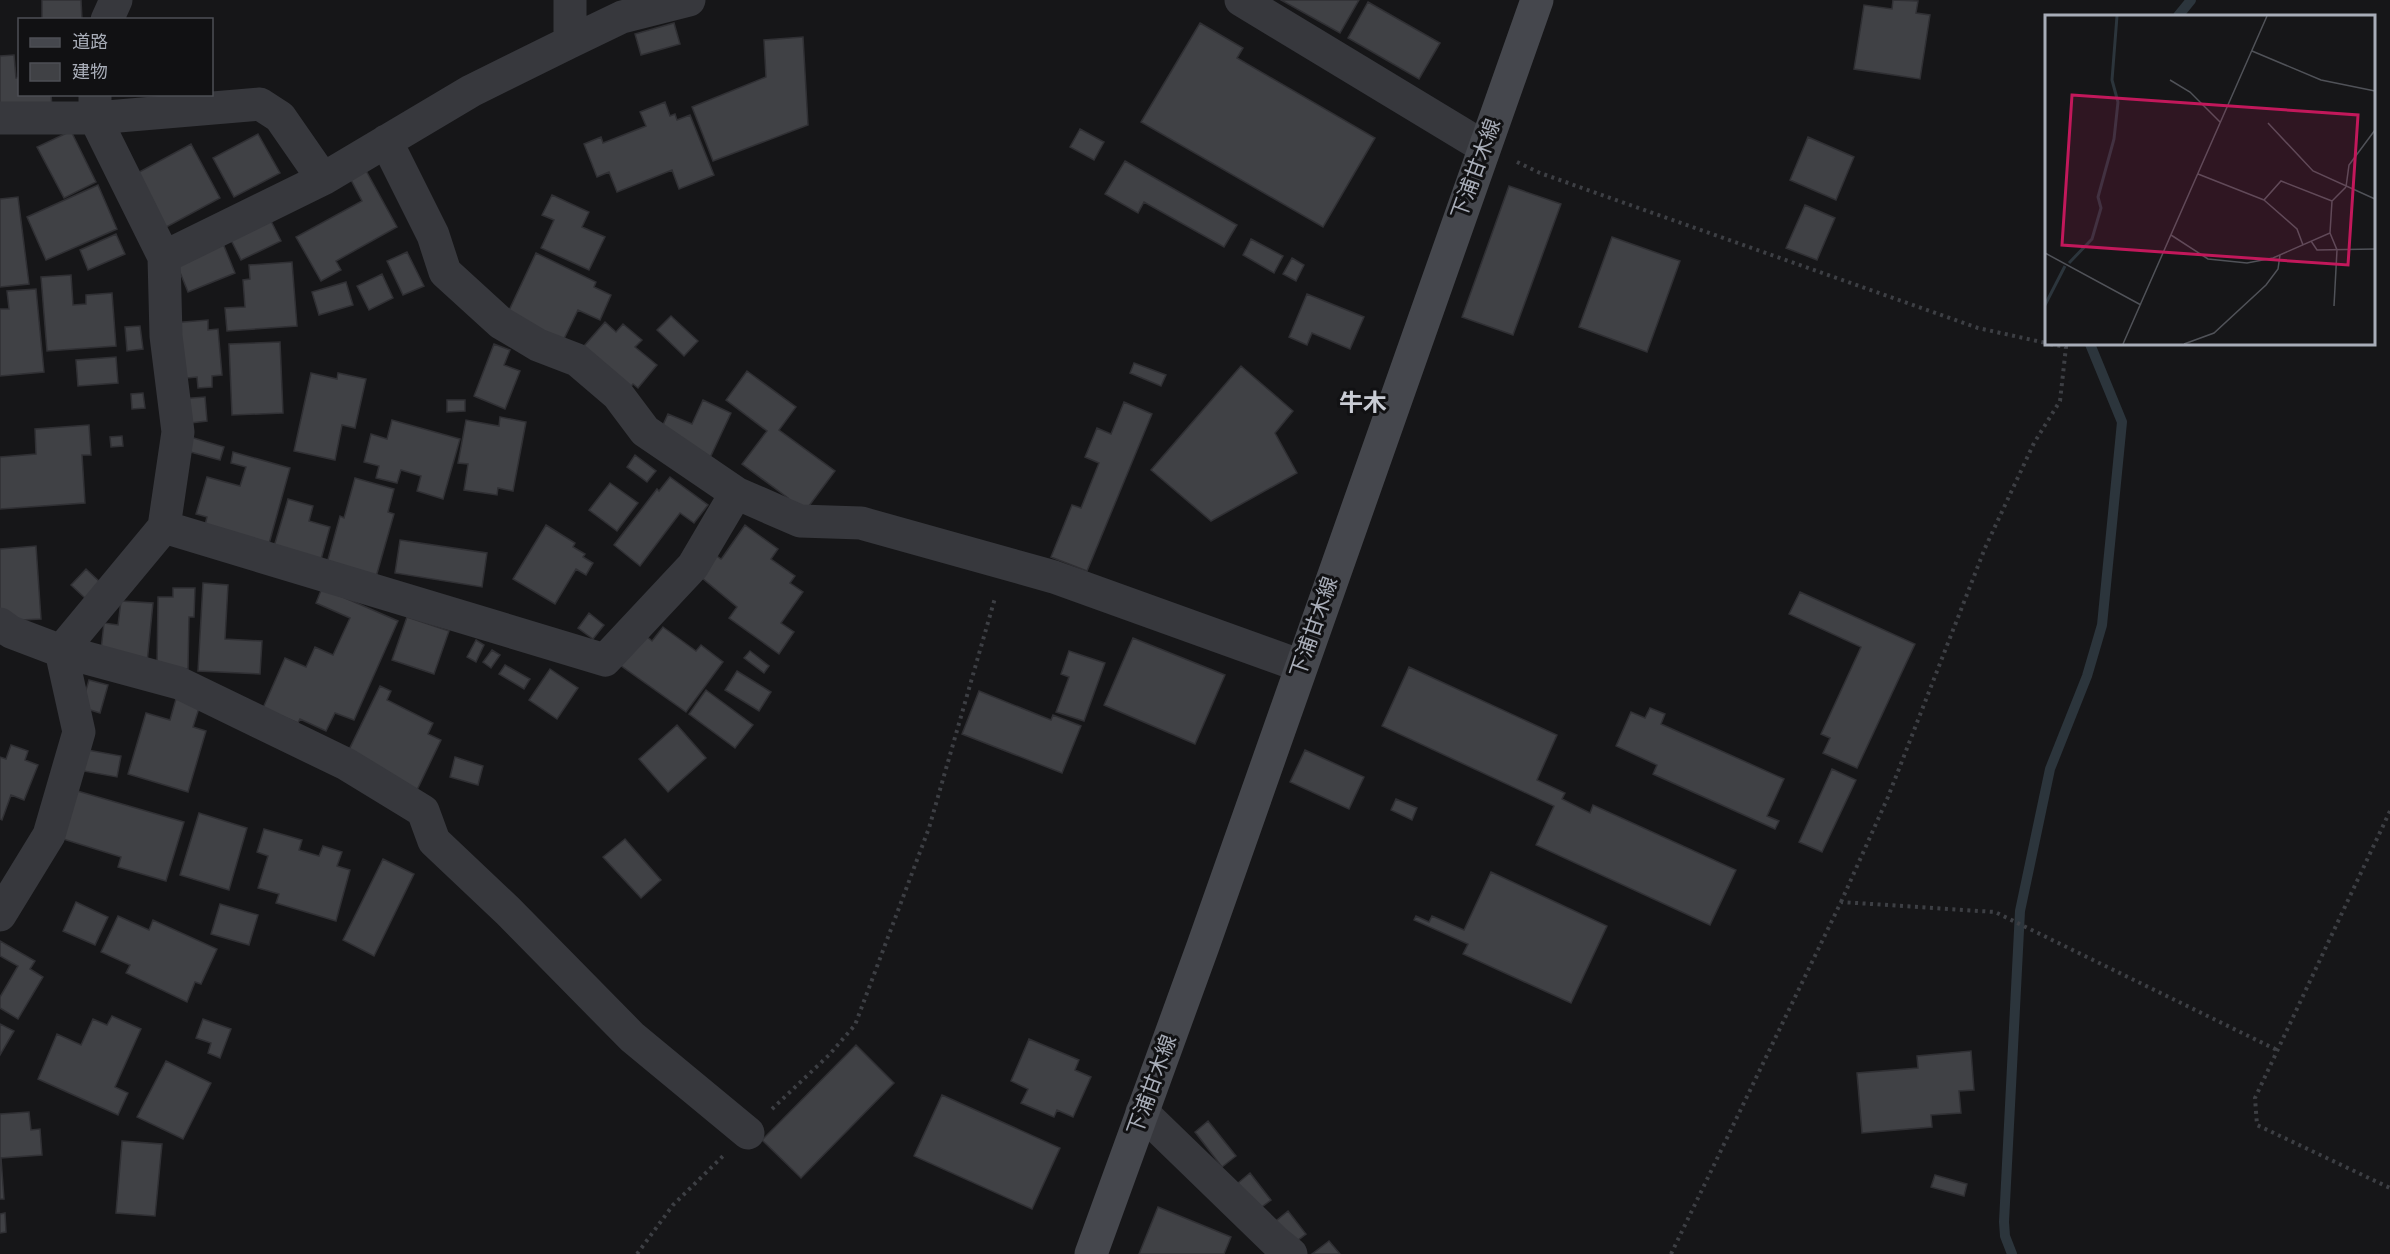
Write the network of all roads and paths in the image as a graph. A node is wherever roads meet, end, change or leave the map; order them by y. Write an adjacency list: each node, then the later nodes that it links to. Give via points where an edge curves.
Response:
1 (116, 0): 6 (street)
2 (570, 0): 7 (street)
3 (689, 0): 7 (street, via 622,17)
4 (1241, 0): 11 (street)
5 (1537, 0): 11 (main road, 下浦甘木線)
6 (108, 18)
7 (570, 42): 10 (street, via 471,91)
8 (95, 106): 9 (street); 12 (street, via 260,104 280,117); 13 (street)
9 (0, 118)
10 (386, 141): 12 (street); 16 (street, via 433,235 445,272 501,322 538,345 577,360 618,394 645,431)
11 (1484, 147): 14 (path, via 1540,173 1977,328); 21 (main road, 下浦甘木線)
12 (323, 179): 13 (street)
13 (164, 257): 17 (street, via 166,336 178,432)
14 (2045, 343)
15 (2056, 345): 23 (path, via 2066,347 2060,401 2034,442 1985,548 1888,797)
16 (736, 493): 17 (street, via 693,566 605,660); 18 (street, via 800,521 861,523)
17 (164, 527): 20 (street)
18 (1005, 563): 21 (street); 27 (path, via 929,828 855,1025)
19 (0, 624): 20 (street)
20 (61, 651): 24 (street, via 79,732 49,835); 27 (street, via 179,683 346,764 423,811 434,841 632,1037)
21 (1301, 666): 26 (main road, 下浦甘木線)
22 (2390, 811): 25 (path)
23 (1841, 902): 25 (path, via 1995,912); 32 (path)
24 (0, 915)
25 (2277, 1050): 28 (path, via 2255,1098 2257,1125)
26 (1142, 1112): 30 (main road, 下浦甘木線); 31 (street)
27 (748, 1133): 29 (path, via 673,1204)
28 (2390, 1188)
29 (637, 1254)
30 (1090, 1254)
31 (1291, 1254)
32 (1671, 1254)

